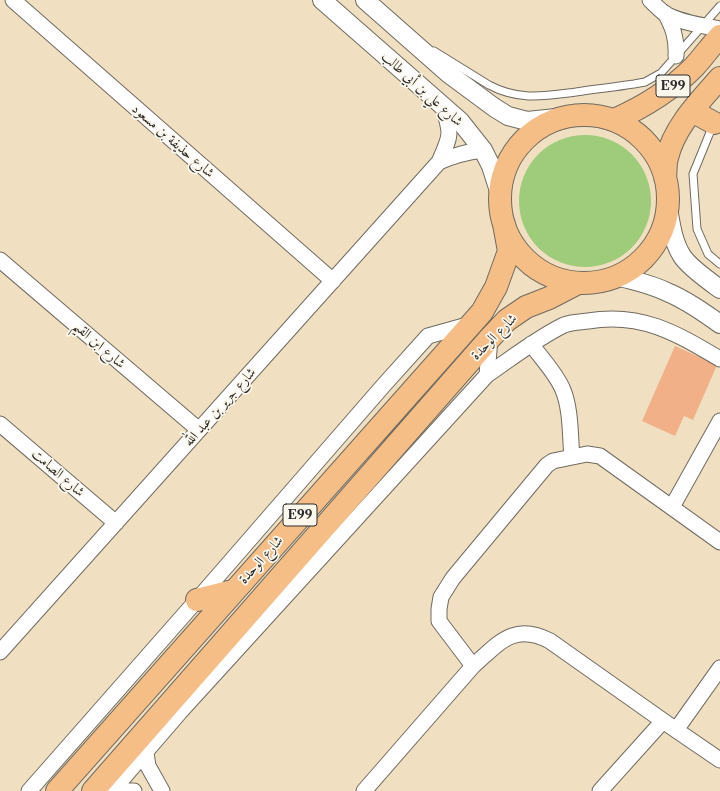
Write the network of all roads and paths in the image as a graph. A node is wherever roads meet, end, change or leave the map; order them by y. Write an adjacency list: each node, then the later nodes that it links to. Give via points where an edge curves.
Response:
1 (13, 0): 26 (street, شارع حذيفة بن مسعود)
2 (322, 0): 12 (street, شارع علي بن أبي طالب)
3 (365, 0): 7 (street, شارع علي بن أبي طالب)
4 (650, 0): 6 (street)
5 (720, 6): 9 (lane)
6 (665, 13): 9 (street); 10 (street, via 675,33)
7 (396, 28): 10 (lane, via 498,90 528,97 645,82 661,73); 14 (street, شارع علي بن أبي طالب, via 461,83 508,116 527,121)
8 (720, 29): 9 (street)
9 (711, 31): 10 (lane); 16 (main road, E99, via 695,66 649,103)
10 (676, 56)
11 (720, 78): 13 (main road, E99)
12 (443, 107): 17 (street, شارع علي بن أبي طالب, via 460,121); 18 (street, شارع جرير بن عبد الله, via 450,128 449,140)
13 (692, 111): 15 (main road); 19 (main road, E99, via 672,142 666,160)
14 (566, 116): 16 (main road, via 580,115); 20 (main road, via 546,124 527,136 513,153 504,173)
15 (717, 119): 24 (lane, via 693,174 697,230 708,254)
16 (614, 120): 19 (main road, via 632,130 647,143 658,159)
17 (483, 150): 18 (street, شارع جرير بن عبد الله, via 462,153); 20 (street, شارع علي بن أبي طالب)
18 (439, 162): 26 (street, شارع جرير بن عبد الله)
19 (665, 177): 21 (main road)
20 (500, 194): 22 (main road)
21 (668, 208): 25 (main road, via 663,230 652,249 636,265); 28 (street, via 672,233 683,257)
22 (504, 224): 27 (main road, via 512,242 524,258 558,279); 29 (main road, شارع الوحدة / E99, via 509,251 504,267 482,312)
23 (0, 260): 37 (street, شارع ابن القيم)
24 (720, 264)
25 (617, 276): 27 (main road, via 591,283); 30 (street, via 667,291)
26 (333, 281): 37 (street, شارع جرير بن عبد الله)
27 (578, 282): 31 (main road, شارع الوحدة / E99, via 526,307 507,320)
28 (720, 289)
29 (471, 324): 42 (main road, شارع الوحدة / E99); 43 (street, via 428,336)
30 (720, 324)
31 (490, 338): 34 (street); 47 (main road, شارع الوحدة / E99)
32 (532, 344): 33 (street, via 566,325 603,318 633,319 663,328); 34 (street); 38 (street, via 563,390 568,412)
33 (720, 359)
34 (487, 375): 48 (street)
35 (720, 421): 39 (street)
36 (0, 424): 40 (street, شارع الصامت)
37 (199, 430): 40 (street, شارع جرير بن عبد الله)
38 (572, 457): 39 (street, via 588,454 600,456); 45 (street, via 547,465 453,578 441,597 439,621)
39 (672, 507): 41 (street)
40 (116, 523): 44 (street, شارع جرير بن عبد الله)
41 (720, 542)
42 (233, 591): 43 (main road); 54 (main road, شارع الوحدة / E99)
43 (197, 600): 53 (street)
44 (0, 652)
45 (473, 666): 49 (street, via 503,640 528,633 540,636); 60 (street)
46 (720, 668): 50 (street)
47 (186, 685): 48 (main road); 55 (main road, شارع الوحدة / E99)
48 (180, 712): 51 (street)
49 (663, 721): 50 (street); 61 (street)
50 (676, 730): 52 (street)
51 (146, 753): 56 (street); 59 (street, via 148,766)
52 (720, 760)
53 (29, 791)
54 (57, 791)
55 (93, 791)
56 (112, 791)
57 (124, 791): 58 (street)
58 (134, 791)
59 (162, 791)
60 (364, 791)
61 (600, 791)

